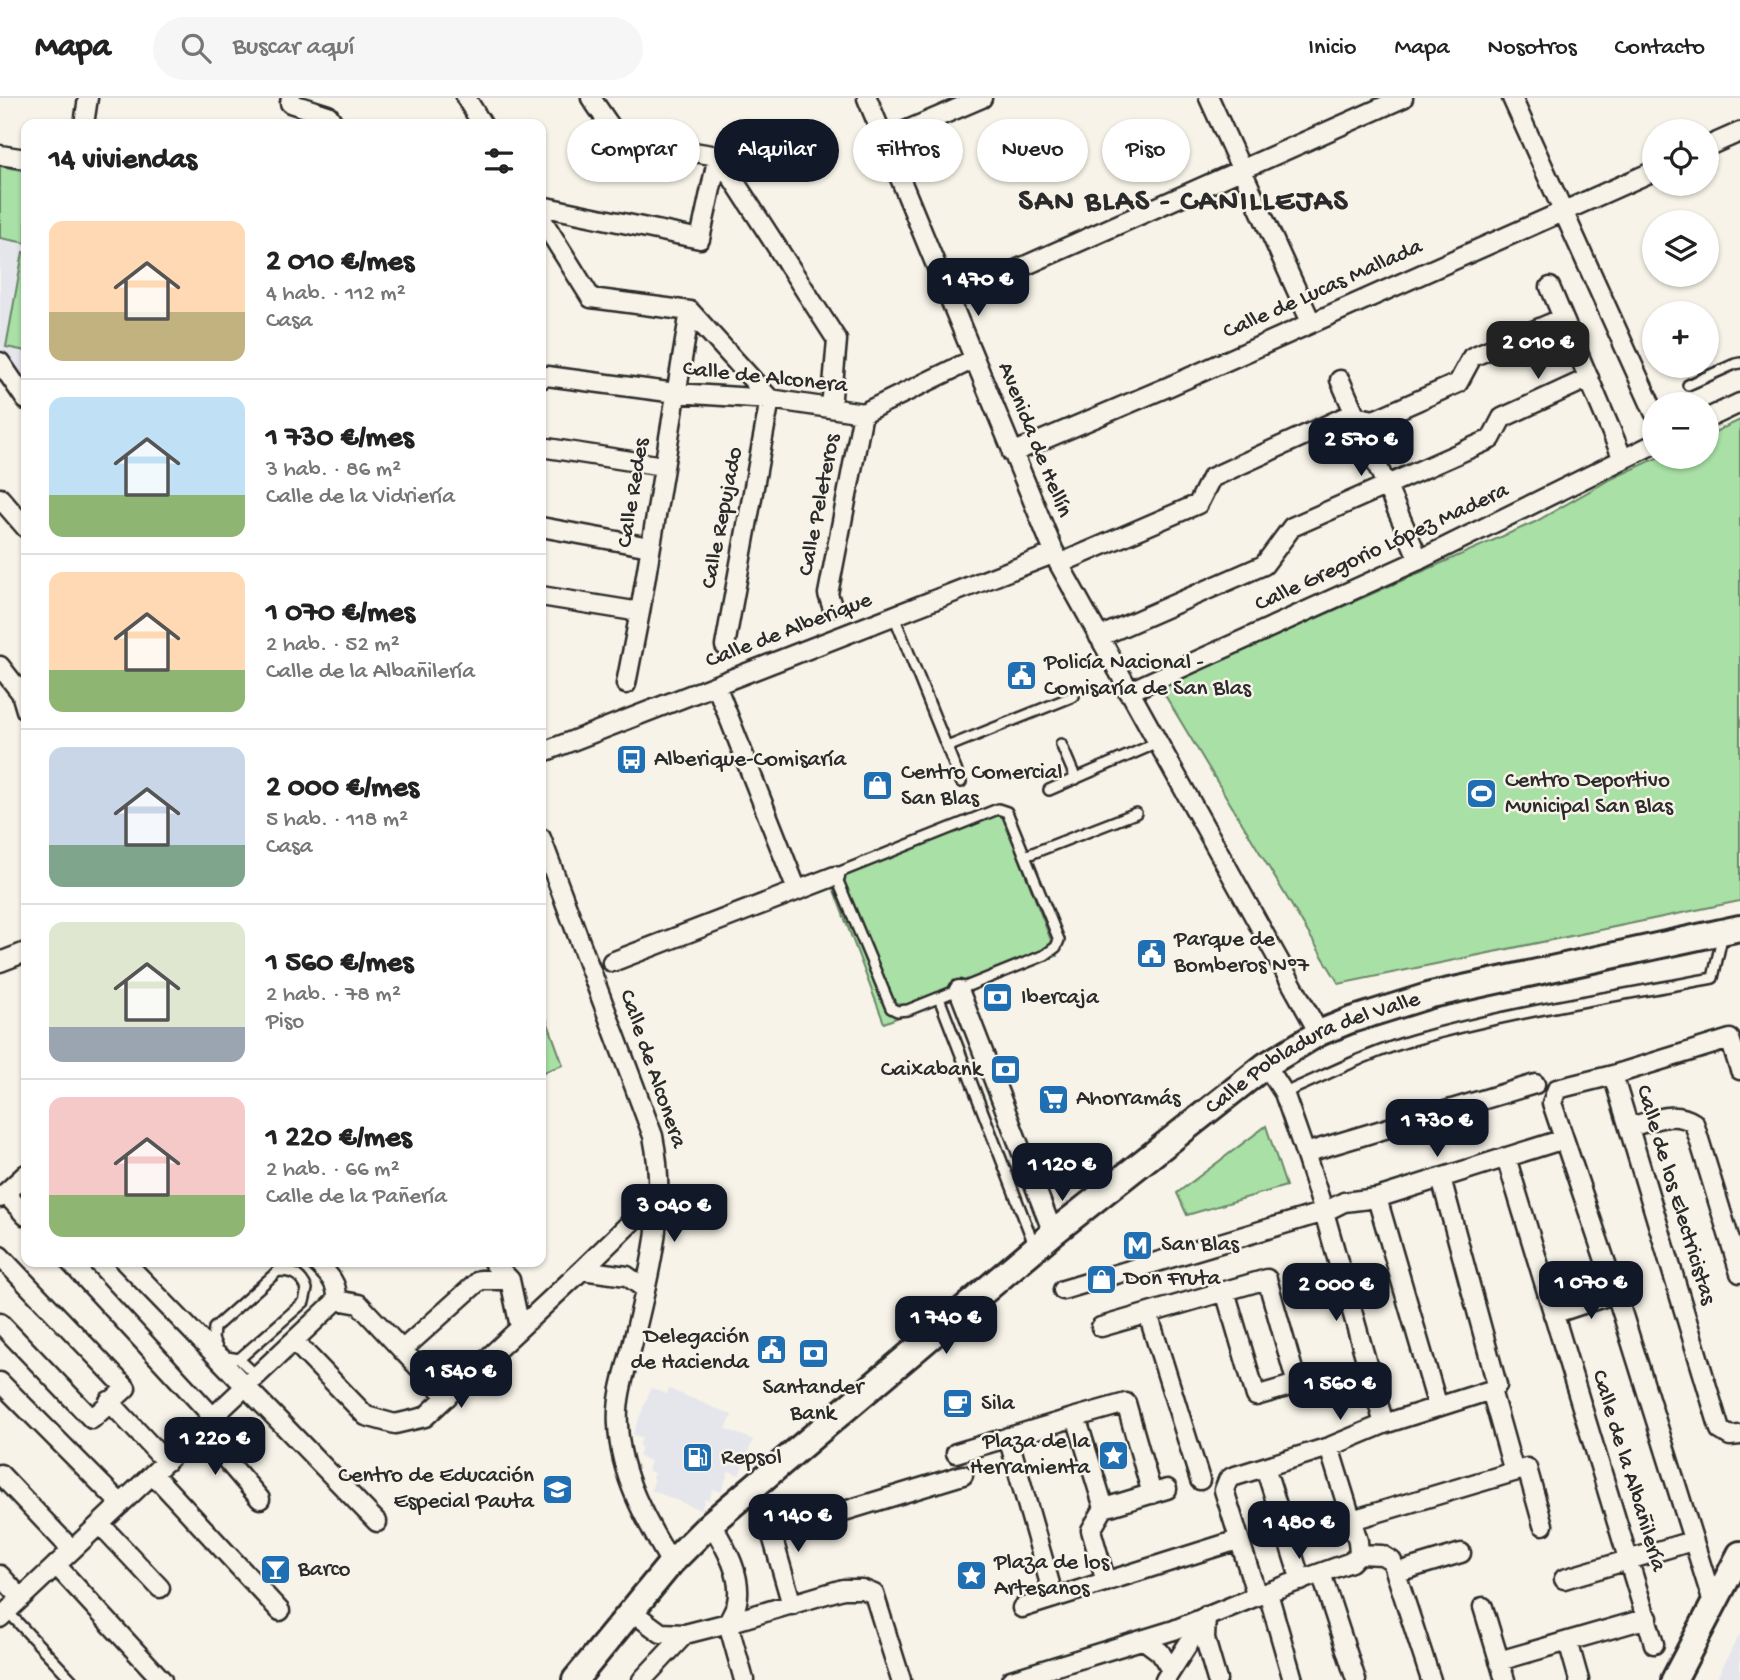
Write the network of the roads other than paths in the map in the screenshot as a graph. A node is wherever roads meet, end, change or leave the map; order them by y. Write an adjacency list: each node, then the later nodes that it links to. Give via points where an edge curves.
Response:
1 (88, 98): 10 (street)
2 (291, 98): 11 (street, via 290,103)
3 (466, 98): 12 (street)
4 (591, 98): 18 (street, via 620,140)
5 (867, 98): 13 (street, Avenida de Hellín)
6 (982, 98): 14 (street)
7 (1209, 98): 20 (street)
8 (1403, 98): 20 (street)
9 (1512, 98): 26 (street)
10 (85, 119)
11 (331, 119)
12 (479, 119)
13 (876, 119)
14 (933, 119)
15 (1740, 132): 16 (street)
16 (1719, 141)
17 (0, 155): 19 (street)
18 (714, 155)
19 (21, 158)
20 (1241, 171): 29 (street); 32 (street)
21 (714, 176): 25 (street, via 701,239)
22 (1642, 176): 26 (street, Calle de Lucas Mallada)
23 (735, 182): 45 (street, via 837,340)
24 (901, 182): 29 (street, Avenida de Hellín)
25 (546, 207)
26 (1562, 212): 32 (street, Calle de Lucas Mallada); 40 (street)
27 (546, 226): 30 (street, via 591,298)
28 (1550, 287): 31 (street)
29 (950, 299): 33 (street, Avenida de Hellín)
30 (690, 311): 42 (street, Calle Redes); 43 (street)
31 (1563, 318): 37 (street); 48 (street, via 1472,357 1458,383 1374,420)
32 (1311, 322): 51 (street, Calle de Lucas Mallada)
33 (974, 359): 46 (street, Calle de Alconera); 51 (street, Avenida de Hellín)
34 (0, 362): 41 (street)
35 (1740, 363): 39 (lane)
36 (546, 376): 42 (street, Calle de Alconera)
37 (1589, 379): 52 (street); 54 (street, via 1502,418 1491,439)
38 (1340, 380): 48 (street)
39 (1688, 385)
40 (1645, 392)
41 (21, 393)
42 (676, 393): 43 (street, Calle de Alconera); 53 (street, Calle Redes)
43 (770, 399): 45 (street, Calle de Alconera); 66 (street, Calle Repujado)
44 (1740, 403): 47 (street)
45 (831, 408): 46 (street, Calle de Alconera)
46 (863, 413): 62 (street, Calle Peleteros, via 828,594)
47 (1719, 413)
48 (1356, 416): 54 (street); 59 (street, via 1349,415 1211,478 1198,504)
49 (546, 448): 53 (street)
50 (1642, 450): 52 (street, Calle Gregorio López Madera)
51 (1012, 453): 59 (street, Avenida de Hellín)
52 (1623, 459): 60 (street, Calle Gregorio López Madera)
53 (663, 466): 58 (street, Calle Redes)
54 (1385, 485): 60 (street); 65 (street, via 1292,527 1264,565)
55 (0, 498): 56 (street)
56 (21, 521)
57 (546, 528): 58 (street)
58 (650, 547): 63 (street, Calle Redes)
59 (1057, 559): 64 (street, Calle de Alberique); 65 (street, Avenida de Hellín)
60 (1419, 560): 70 (street, Calle Gregorio López Madera)
61 (546, 597): 63 (street)
62 (832, 606)
63 (640, 612): 68 (street, Calle Redes)
64 (894, 616): 69 (street, Calle de Alberique); 77 (lane)
65 (1099, 637): 70 (street, Avenida de Hellín)
66 (724, 646)
67 (0, 666): 73 (street)
68 (626, 684)
69 (716, 685): 78 (street, Calle de Alberique); 86 (street)
70 (1128, 692): 75 (street, Avenida de Hellín)
71 (0, 693): 74 (street)
72 (1074, 696): 77 (lane)
73 (21, 699)
74 (21, 701)
75 (1157, 743): 79 (lane); 93 (street, Avenida de Hellín)
76 (1061, 744): 79 (lane)
77 (947, 747): 80 (lane)
78 (546, 751)
79 (1076, 779): 81 (lane)
80 (961, 782)
81 (1049, 790)
82 (1136, 813): 84 (lane)
83 (546, 851): 105 (street, Calle de Alconera, via 653,1136)
84 (1024, 856): 85 (lane, via 1003,809); 91 (lane, via 1059,940 1056,947)
85 (835, 876): 86 (street); 92 (lane, via 891,1008 908,1010)
86 (797, 890): 90 (street)
87 (1732, 930): 93 (street, Calle Pobladura del Valle, via 1430,995); 98 (lane, Calle Pobladura del Valle, via 1713,978 1413,1040)
88 (21, 954): 89 (street)
89 (0, 962)
90 (612, 962)
91 (959, 990): 92 (lane); 110 (street, via 1035,1186)
92 (939, 998): 110 (lane)
93 (1319, 1033): 94 (street, Calle Pobladura del Valle)
94 (1266, 1065): 98 (street); 110 (street, Calle Pobladura del Valle)
95 (1740, 1070): 96 (street, via 1730,1039)
96 (1613, 1075): 99 (street, Calle de los Electricistas); 100 (street, via 1557,1089 1552,1103)
97 (1535, 1084): 101 (street)
98 (1284, 1093): 101 (street)
99 (1629, 1127): 117 (street, via 1673,1115 1694,1123); 141 (street, Calle de los Electricistas, via 1720,1430)
100 (1564, 1139): 102 (street); 122 (street)
101 (1305, 1153): 109 (street)
102 (1506, 1157): 103 (street); 125 (street, Calle de la Albañilería)
103 (1441, 1178): 107 (street); 134 (street)
104 (21, 1179): 106 (street)
105 (660, 1194): 116 (street); 119 (street, Calle de Alconera, via 658,1230)
106 (2, 1196): 108 (street)
107 (1377, 1198): 109 (street, via 1344,1202); 137 (street)
108 (21, 1212)
109 (1324, 1212): 120 (street); 140 (street)
110 (1044, 1241): 157 (street, Calle Pobladura del Valle)
111 (0, 1256): 136 (street, via 126,1388)
112 (74, 1267): 139 (street)
113 (130, 1267): 133 (street)
114 (321, 1267): 123 (street, via 333,1279)
115 (498, 1267): 118 (street)
116 (582, 1270): 119 (street, via 627,1276); 128 (street)
117 (1740, 1273)
118 (510, 1280): 128 (street); 130 (street, via 480,1280)
119 (645, 1289): 168 (street, Calle de Alconera, via 617,1424 629,1483)
120 (1063, 1290)
121 (1225, 1291): 121 (street, via 1267,1279 1305,1382 1255,1396); 124 (street)
122 (1616, 1293): 125 (street); 162 (street)
123 (337, 1300): 129 (street); 130 (street, via 359,1304)
124 (1148, 1314): 127 (street); 150 (street)
125 (1553, 1314): 167 (street, Calle de la Albañilería)
126 (0, 1323): 136 (street, via 92,1419)
127 (1101, 1327)
128 (520, 1328): 135 (street)
129 (294, 1341): 133 (street); 135 (street, via 366,1416 396,1424 425,1417)
130 (402, 1350): 135 (street)
131 (239, 1359): 131 (lane, via 218,1350 214,1328 278,1271 302,1278 307,1290 304,1302); 133 (lane)
132 (0, 1382): 152 (street)
133 (251, 1382): 139 (street); 156 (street)
134 (1494, 1387): 137 (street); 147 (street)
135 (447, 1396)
136 (109, 1401): 146 (street)
137 (1438, 1407): 140 (street)
138 (1076, 1417): 142 (street); 153 (street); 153 (street, via 1126,1403 1159,1492)
139 (207, 1423): 146 (street); 151 (street)
140 (1384, 1424): 143 (street)
141 (1740, 1435)
142 (1008, 1437): 144 (street); 179 (street)
143 (1329, 1447): 145 (street); 155 (street)
144 (956, 1452)
145 (1265, 1467): 161 (street, via 1227,1480 1224,1490); 174 (street)
146 (159, 1468): 152 (street); 184 (street)
147 (1521, 1470): 155 (street); 159 (street)
148 (0, 1474): 163 (street)
149 (962, 1475): 160 (street)
150 (1200, 1480)
151 (260, 1499)
152 (121, 1504): 158 (street)
153 (1104, 1508): 175 (street, via 1091,1530)
154 (766, 1515): 180 (street)
155 (1352, 1520): 165 (street)
156 (377, 1522)
157 (711, 1523): 168 (street, Calle Pobladura del Valle); 189 (street, via 736,1578 738,1602)
158 (100, 1524): 163 (street); 176 (street)
159 (1544, 1525)
160 (795, 1526)
161 (1238, 1540): 175 (street); 177 (street)
162 (1692, 1541): 167 (street); 181 (street)
163 (72, 1550): 169 (street)
164 (1461, 1553): 170 (street)
165 (1359, 1554): 170 (street, via 1382,1555); 171 (street, via 1351,1562)
166 (1740, 1554): 181 (street)
167 (1629, 1560): 173 (street); 188 (street, Calle de la Albañilería)
168 (671, 1563): 185 (street, Calle Pobladura del Valle)
169 (56, 1565): 178 (street); 197 (street)
170 (1398, 1572): 206 (street)
171 (1321, 1573): 174 (street); 205 (street)
172 (0, 1575): 178 (street)
173 (1564, 1579)
174 (1301, 1581): 177 (street)
175 (1105, 1582): 179 (street)
176 (160, 1588)
177 (1262, 1595): 187 (street); 204 (street)
178 (21, 1598): 186 (street)
179 (1054, 1598): 183 (street)
180 (792, 1605): 189 (street); 201 (street, via 843,1589 874,1594)
181 (1714, 1606): 209 (street)
182 (1483, 1607): 194 (street)
183 (1022, 1608)
184 (281, 1611)
185 (631, 1611): 190 (street, via 661,1633); 198 (street, Calle Pobladura del Valle)
186 (4, 1615): 196 (lane)
187 (1206, 1616): 191 (street); 195 (street); 203 (street, via 1205,1639)
188 (1647, 1618): 192 (street); 193 (street, Calle de la Albañilería)
189 (728, 1622): 190 (street); 200 (street)
190 (685, 1634): 199 (street)
191 (1144, 1640): 195 (street, via 1160,1652); 202 (street)
192 (1568, 1641): 194 (street); 208 (street)
193 (1654, 1644)
194 (1499, 1661): 207 (street)
195 (1168, 1675)
196 (72, 1680)
197 (162, 1680)
198 (575, 1680)
199 (642, 1680)
200 (744, 1680)
201 (901, 1680)
202 (1011, 1680)
203 (1217, 1680)
204 (1292, 1680)
205 (1356, 1680)
206 (1431, 1680)
207 (1505, 1680)
208 (1579, 1680)
209 (1674, 1680)

